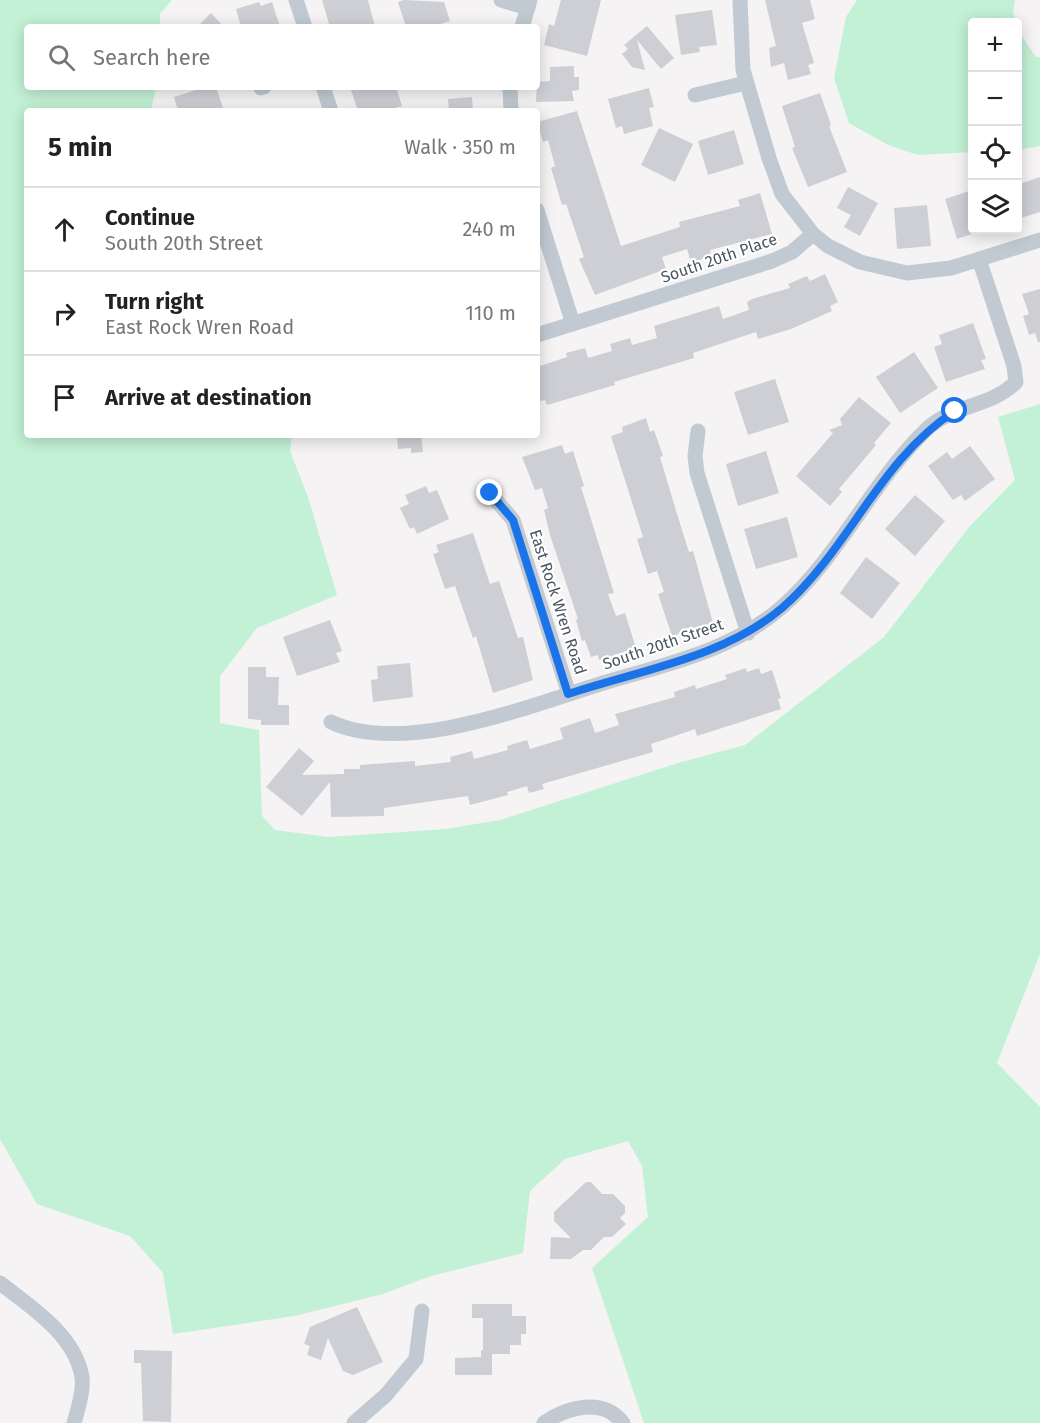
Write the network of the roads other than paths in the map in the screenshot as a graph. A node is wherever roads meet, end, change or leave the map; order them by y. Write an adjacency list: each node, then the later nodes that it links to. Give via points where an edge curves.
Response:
1 (297, 0): 5 (street)
2 (501, 0): 4 (street)
3 (740, 0): 7 (street)
4 (529, 4): 6 (street)
5 (304, 24)
6 (523, 24)
7 (746, 83): 10 (street); 14 (street, via 779,186)
8 (324, 90): 11 (street)
9 (510, 90): 12 (street)
10 (695, 95)
11 (330, 108)
12 (511, 108)
13 (540, 220): 17 (street)
14 (813, 234): 16 (street, via 853,259 892,271 923,273); 17 (street, South 20th Place, via 792,252 771,261)
15 (1040, 240): 16 (street)
16 (979, 259): 21 (street, South 20th Street, via 1016,382 1008,390 955,411 931,426 889,472 803,586)
17 (573, 324): 18 (street, South 20th Place)
18 (540, 335)
19 (698, 431): 21 (street, via 696,473)
20 (490, 493): 22 (street, East Rock Wren Road, via 513,520)
21 (748, 633): 22 (street, South 20th Street, via 702,653)
22 (568, 694): 23 (street, South 20th Street, via 469,725 445,728 367,734)
23 (331, 722)
24 (0, 1283): 26 (street, via 68,1342 82,1377)
25 (422, 1311): 27 (street, via 416,1359 386,1395)
26 (74, 1423)
27 (354, 1423)
28 (544, 1423): 29 (street, via 562,1410 595,1407 616,1414)
29 (623, 1423)

